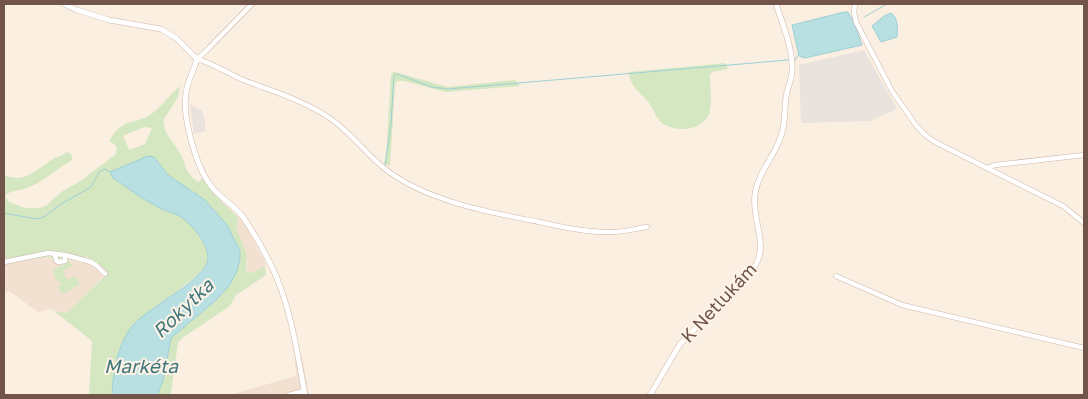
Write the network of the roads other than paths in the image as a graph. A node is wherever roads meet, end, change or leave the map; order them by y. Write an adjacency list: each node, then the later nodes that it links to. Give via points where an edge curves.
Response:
1 (64, 4): 5 (street, via 109,20 161,29 176,38)
2 (252, 4): 5 (street)
3 (776, 4): 16 (street, K Netlukám, via 788,42 792,72 782,134 761,173 756,192 755,212 762,243 760,255 751,272 680,344)
4 (855, 4): 7 (street, via 856,22 868,46 892,91 924,134)
5 (196, 59): 9 (street, via 318,111 390,173 428,193 500,214 580,230 613,232); 14 (street, via 186,89 186,109 194,150 210,185 244,218 272,266 289,310)
6 (1084, 155): 7 (street)
7 (987, 168): 8 (street, via 1063,206)
8 (1084, 223)
9 (647, 227)
10 (4, 262): 11 (street, via 44,254 65,255 96,265)
11 (105, 274)
12 (836, 276): 13 (street, via 902,305)
13 (1084, 348)
14 (305, 393): 15 (street)
15 (289, 395)
16 (650, 395)

